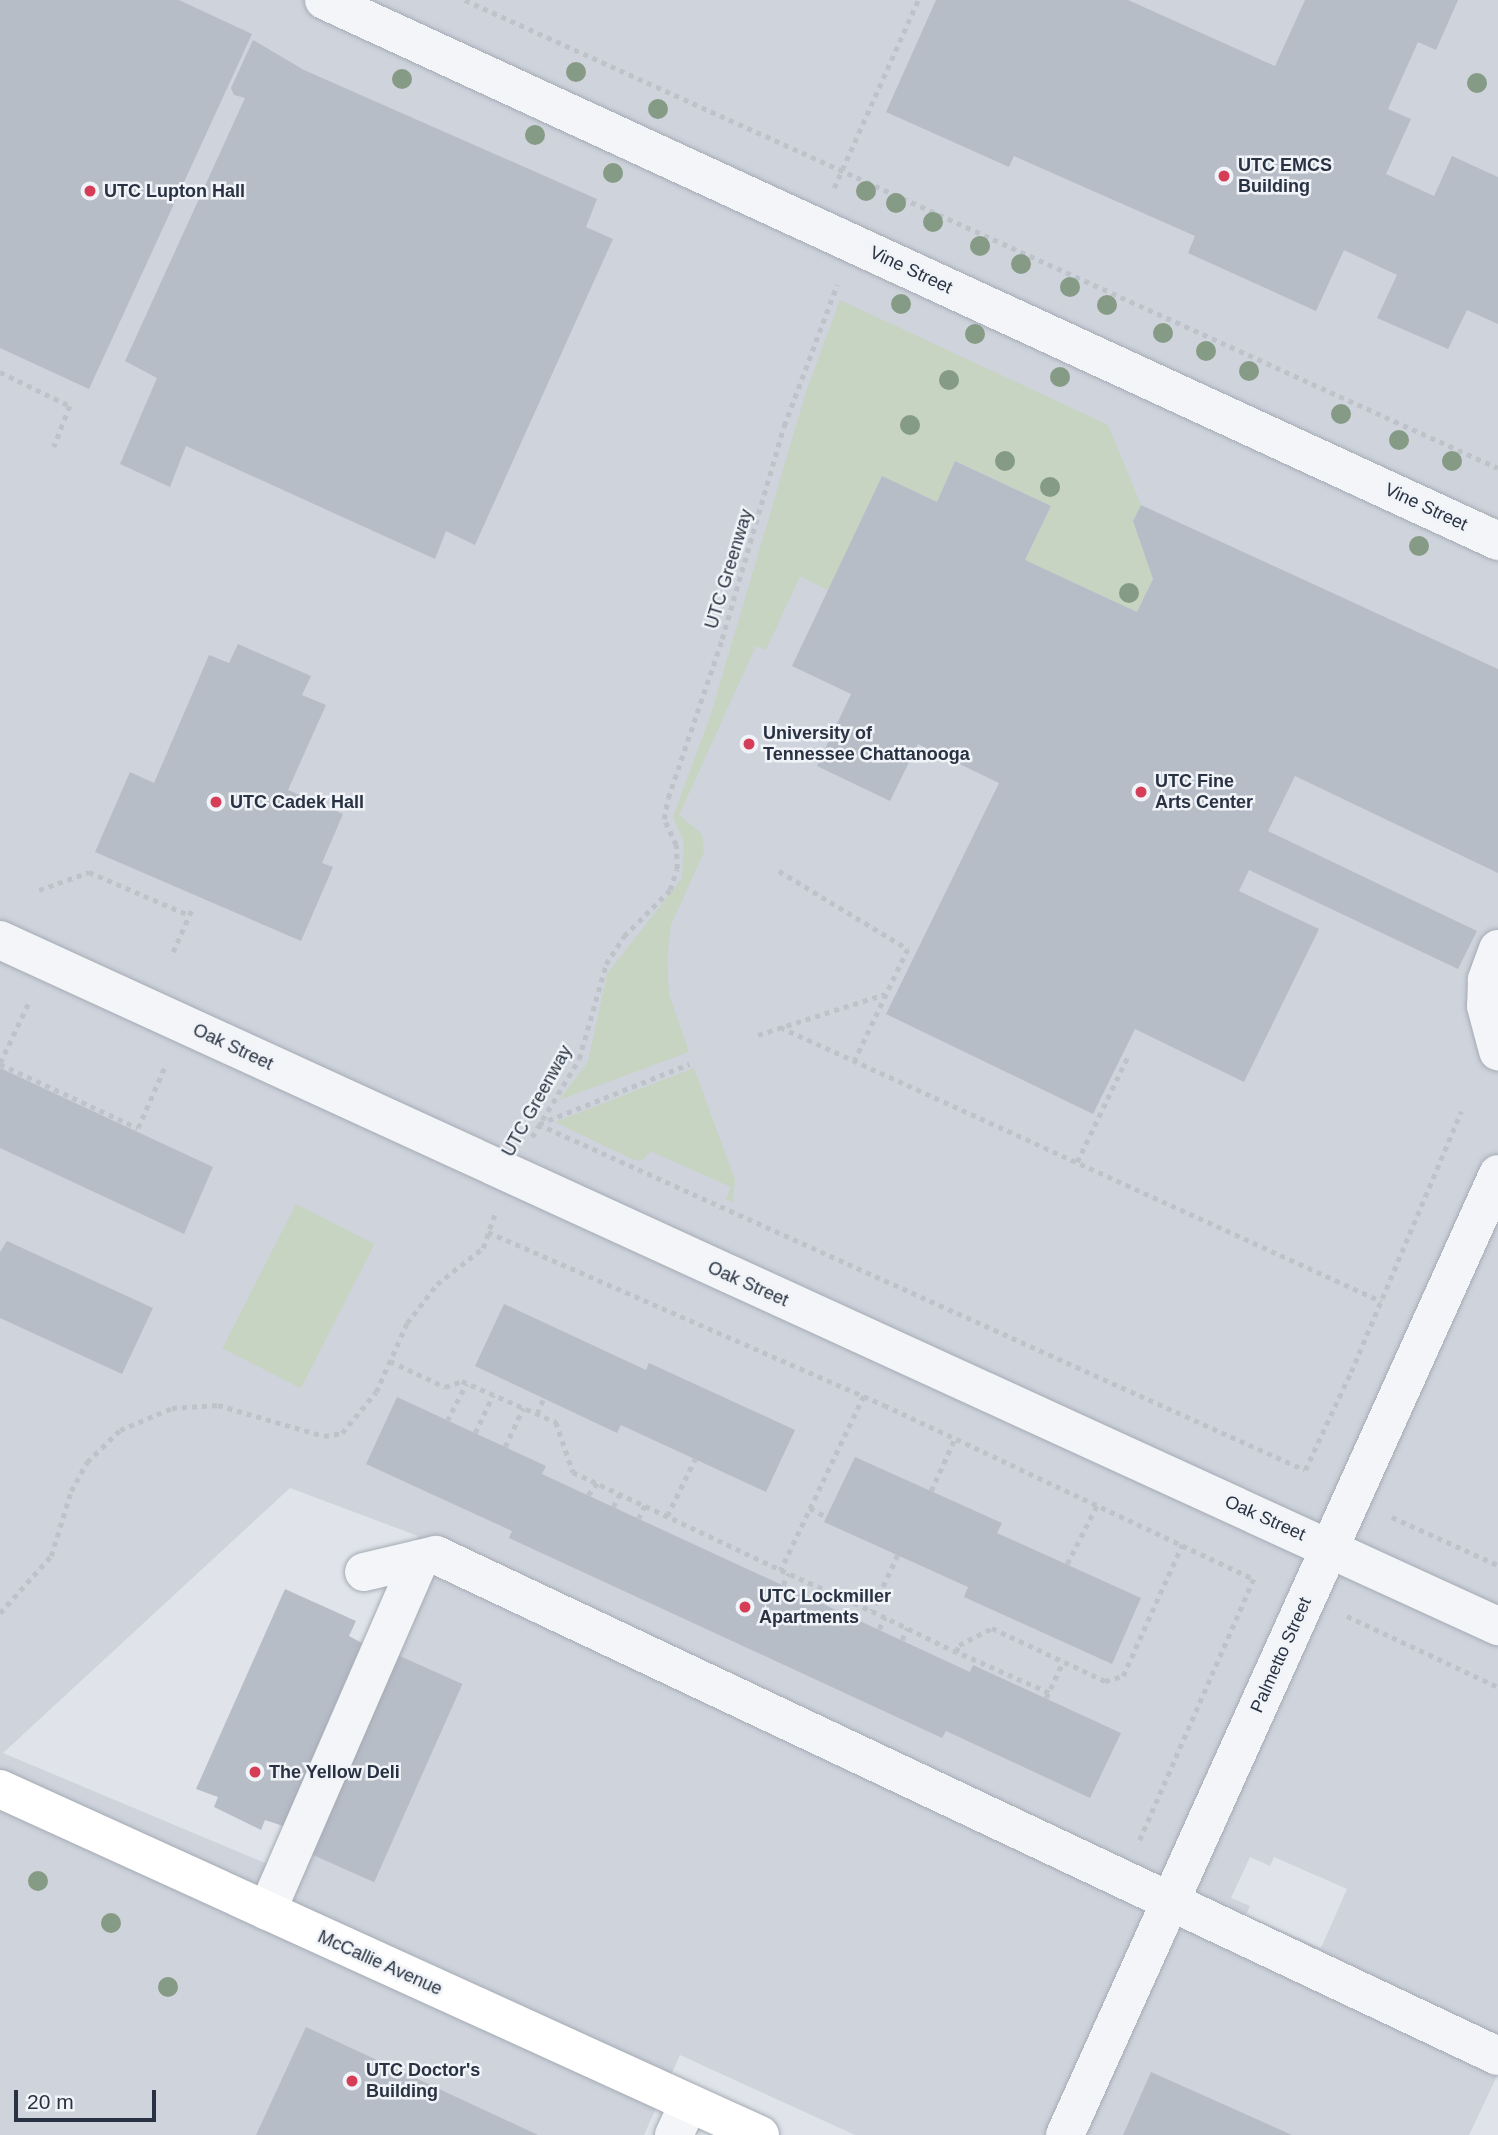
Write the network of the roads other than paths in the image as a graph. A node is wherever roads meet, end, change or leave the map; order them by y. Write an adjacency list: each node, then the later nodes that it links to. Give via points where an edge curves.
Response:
1 (324, 0): 2 (street, Vine Street)
2 (1498, 541)
3 (0, 940): 7 (street, Oak Street)
4 (1498, 949): 5 (street, via 1486,980 1486,1006)
5 (1498, 1051)
6 (1498, 1174): 7 (street, Palmetto Street)
7 (1330, 1548): 10 (street, Oak Street); 12 (street, Palmetto Street)
8 (420, 1559): 9 (street); 12 (street, via 436,1555); 13 (street)
9 (363, 1572)
10 (1498, 1626)
11 (0, 1789): 13 (main road, McCallie Avenue)
12 (1169, 1904): 14 (street); 17 (street, Palmetto Street)
13 (267, 1911): 15 (main road, McCallie Avenue)
14 (1498, 2056)
15 (681, 2119): 16 (main road, McCallie Avenue)
16 (760, 2135)
17 (1065, 2135)

